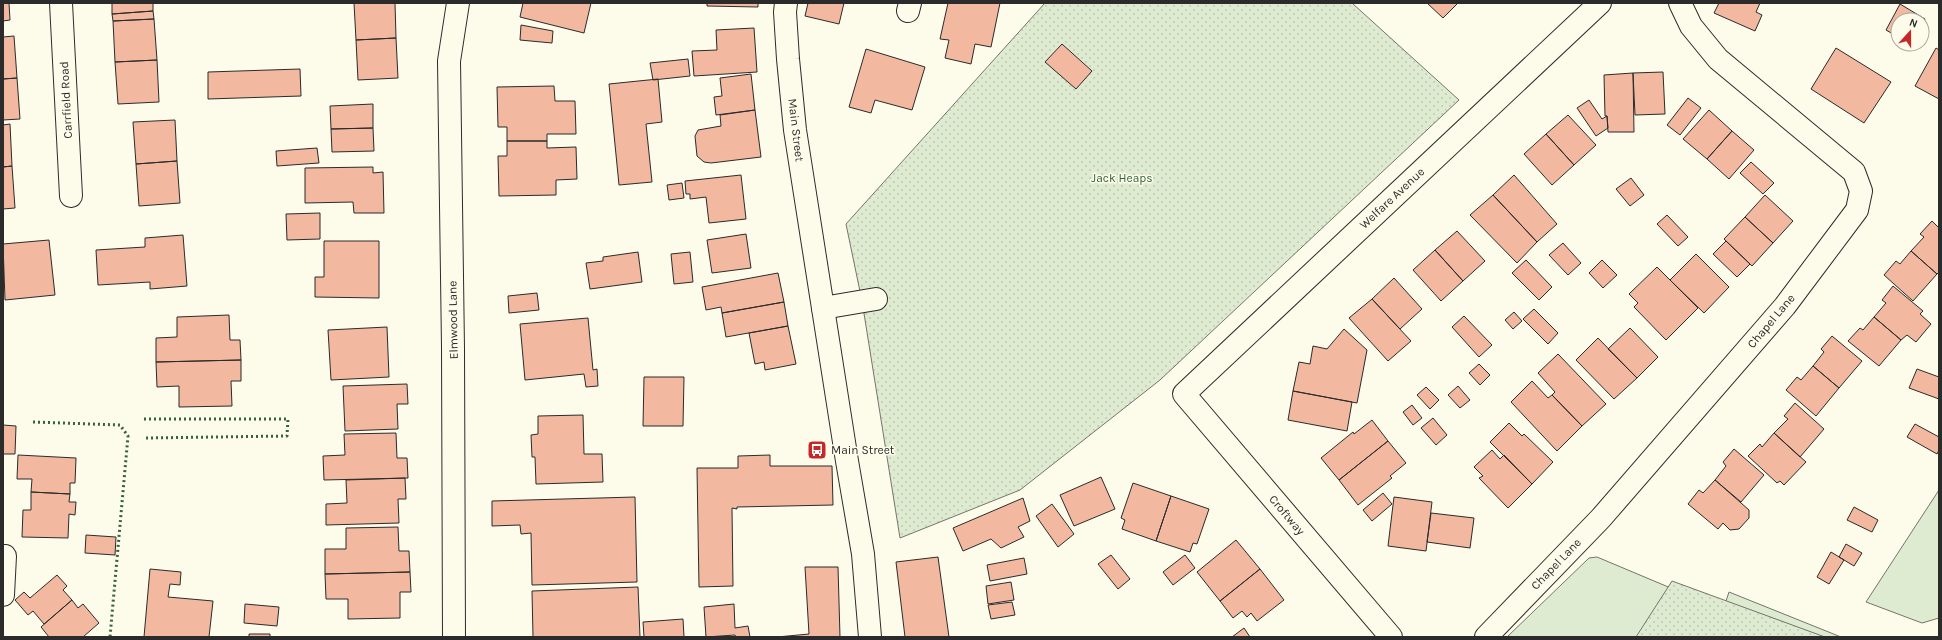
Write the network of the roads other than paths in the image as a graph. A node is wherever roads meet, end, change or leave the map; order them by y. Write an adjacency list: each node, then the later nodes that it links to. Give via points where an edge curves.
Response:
1 (61, 3): 6 (street, Carrfield Road)
2 (458, 3): 12 (street, Elmwood Lane, via 449,60)
3 (786, 3): 8 (street, Main Street, via 795,130)
4 (1600, 3): 9 (street, Welfare Avenue)
5 (1680, 3): 15 (street, Chapel Lane, via 1691,26 1718,59 1854,172 1861,191 1857,210 1780,312 1601,518)
6 (71, 196)
7 (876, 299): 8 (street)
8 (823, 308): 13 (street, Main Street, via 863,554)
9 (1184, 394): 14 (street, Croftway)
10 (5, 556): 11 (street)
11 (3, 595)
12 (454, 637)
13 (870, 637)
14 (1391, 637)
15 (1486, 637)

